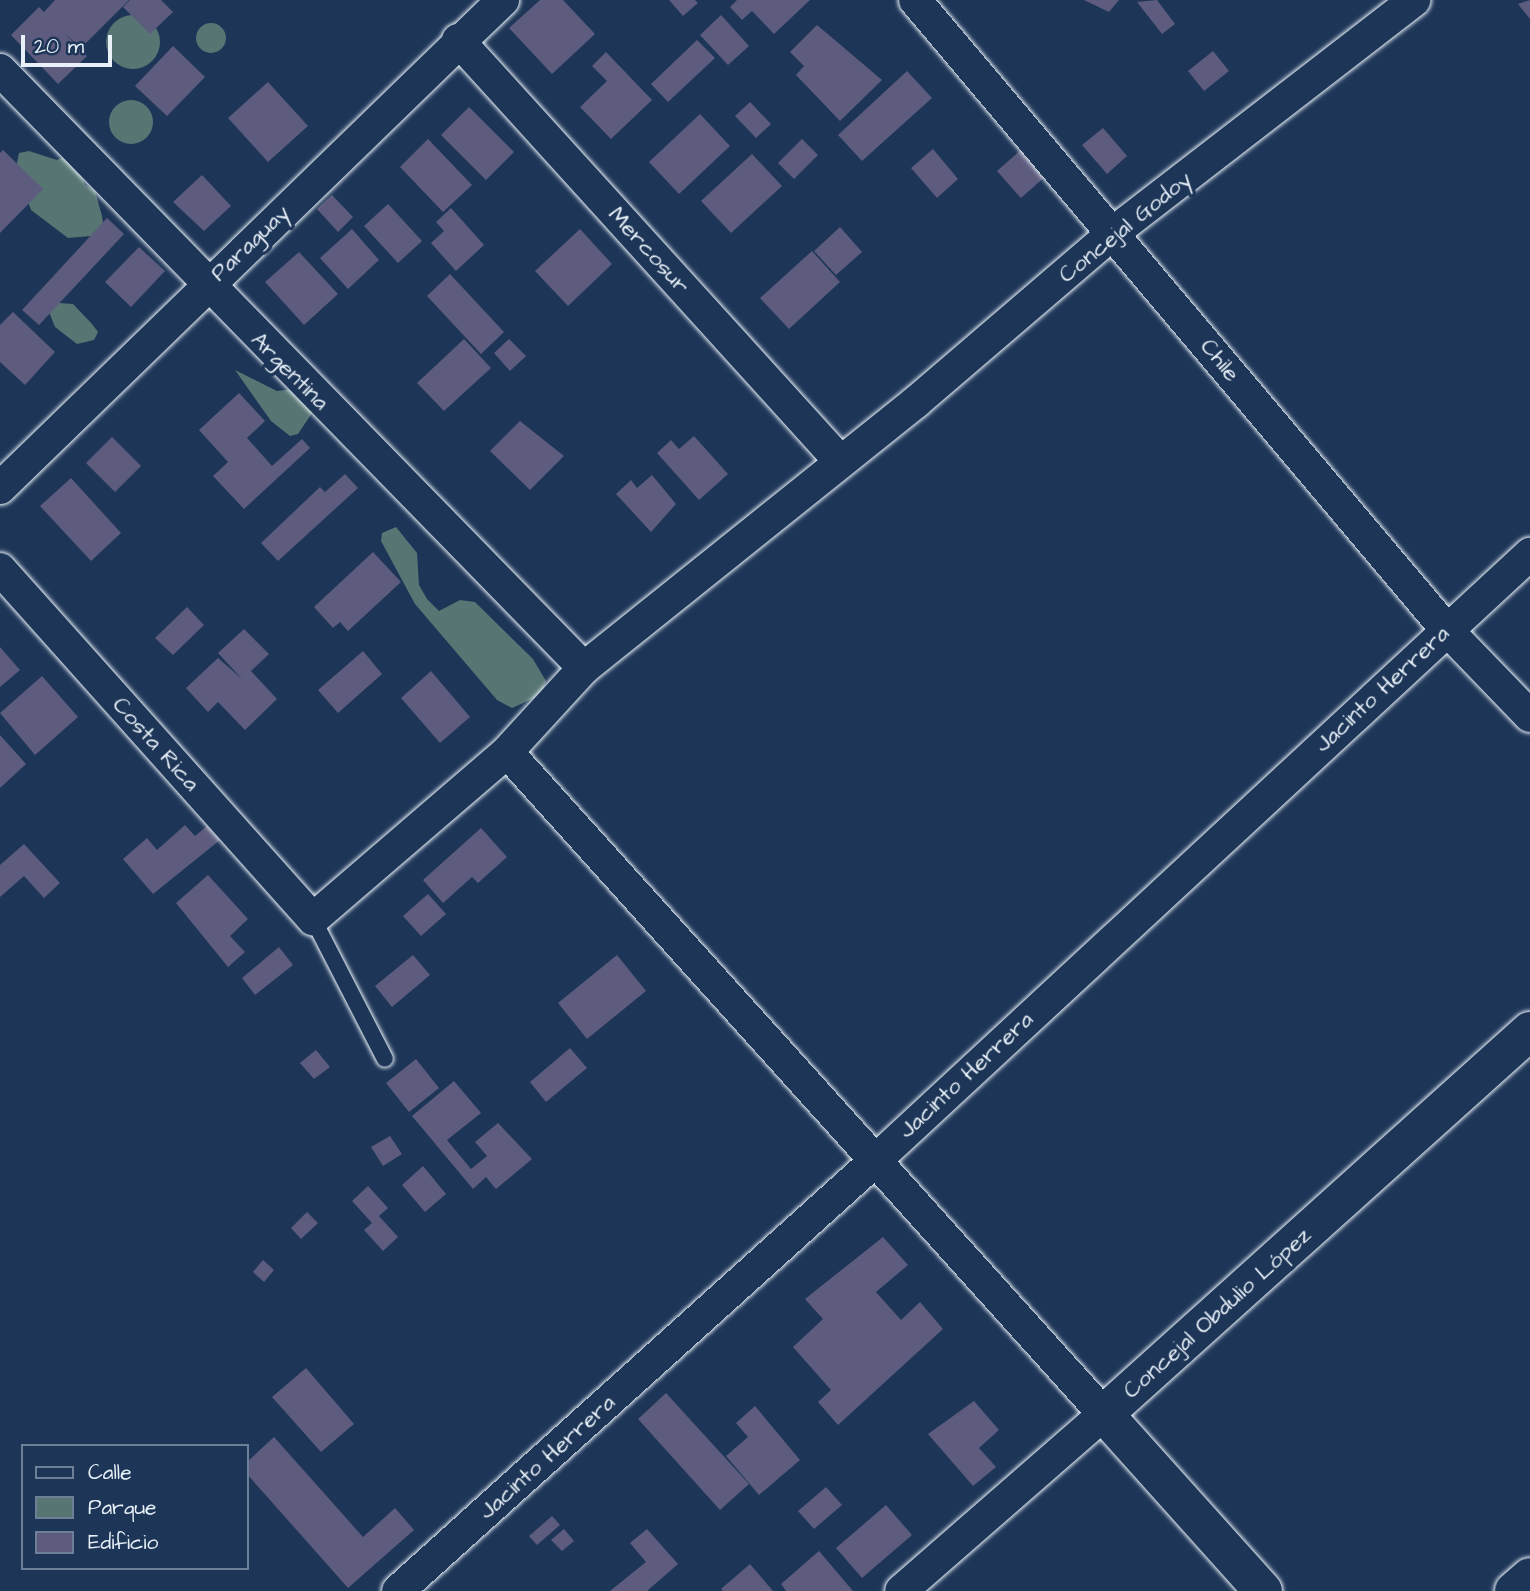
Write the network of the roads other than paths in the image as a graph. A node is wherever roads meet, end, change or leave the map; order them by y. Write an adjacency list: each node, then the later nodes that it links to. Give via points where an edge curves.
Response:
1 (503, 0): 4 (street, Paraguay)
2 (915, 0): 6 (street, Chile)
3 (1414, 0): 6 (street, Concejal Godoy)
4 (458, 40): 7 (street, Paraguay); 8 (street, Mercosur)
5 (0, 71): 7 (street, Argentina)
6 (1113, 233): 8 (street, Concejal Godoy); 12 (street, Chile)
7 (206, 285): 9 (street, Paraguay); 13 (street, Argentina)
8 (840, 461): 13 (street, Concejal Godoy)
9 (0, 488)
10 (1530, 554): 12 (street, Jacinto Herrera)
11 (0, 569): 16 (street, Costa Rica)
12 (1446, 629): 14 (street, Chile); 19 (street, Jacinto Herrera)
13 (584, 668): 15 (street, Concejal Godoy)
14 (1530, 716)
15 (507, 752): 16 (street, Concejal Godoy); 19 (street)
16 (313, 919): 18 (lane)
17 (1530, 1031): 20 (street, Concejal Obdulio López)
18 (385, 1059)
19 (876, 1160): 20 (street); 22 (street, Jacinto Herrera)
20 (1104, 1414): 23 (street, Concejal Obdulio López); 24 (street)
21 (1530, 1577): 25 (street)
22 (398, 1591)
23 (901, 1591)
24 (1263, 1591)
25 (1514, 1591)

